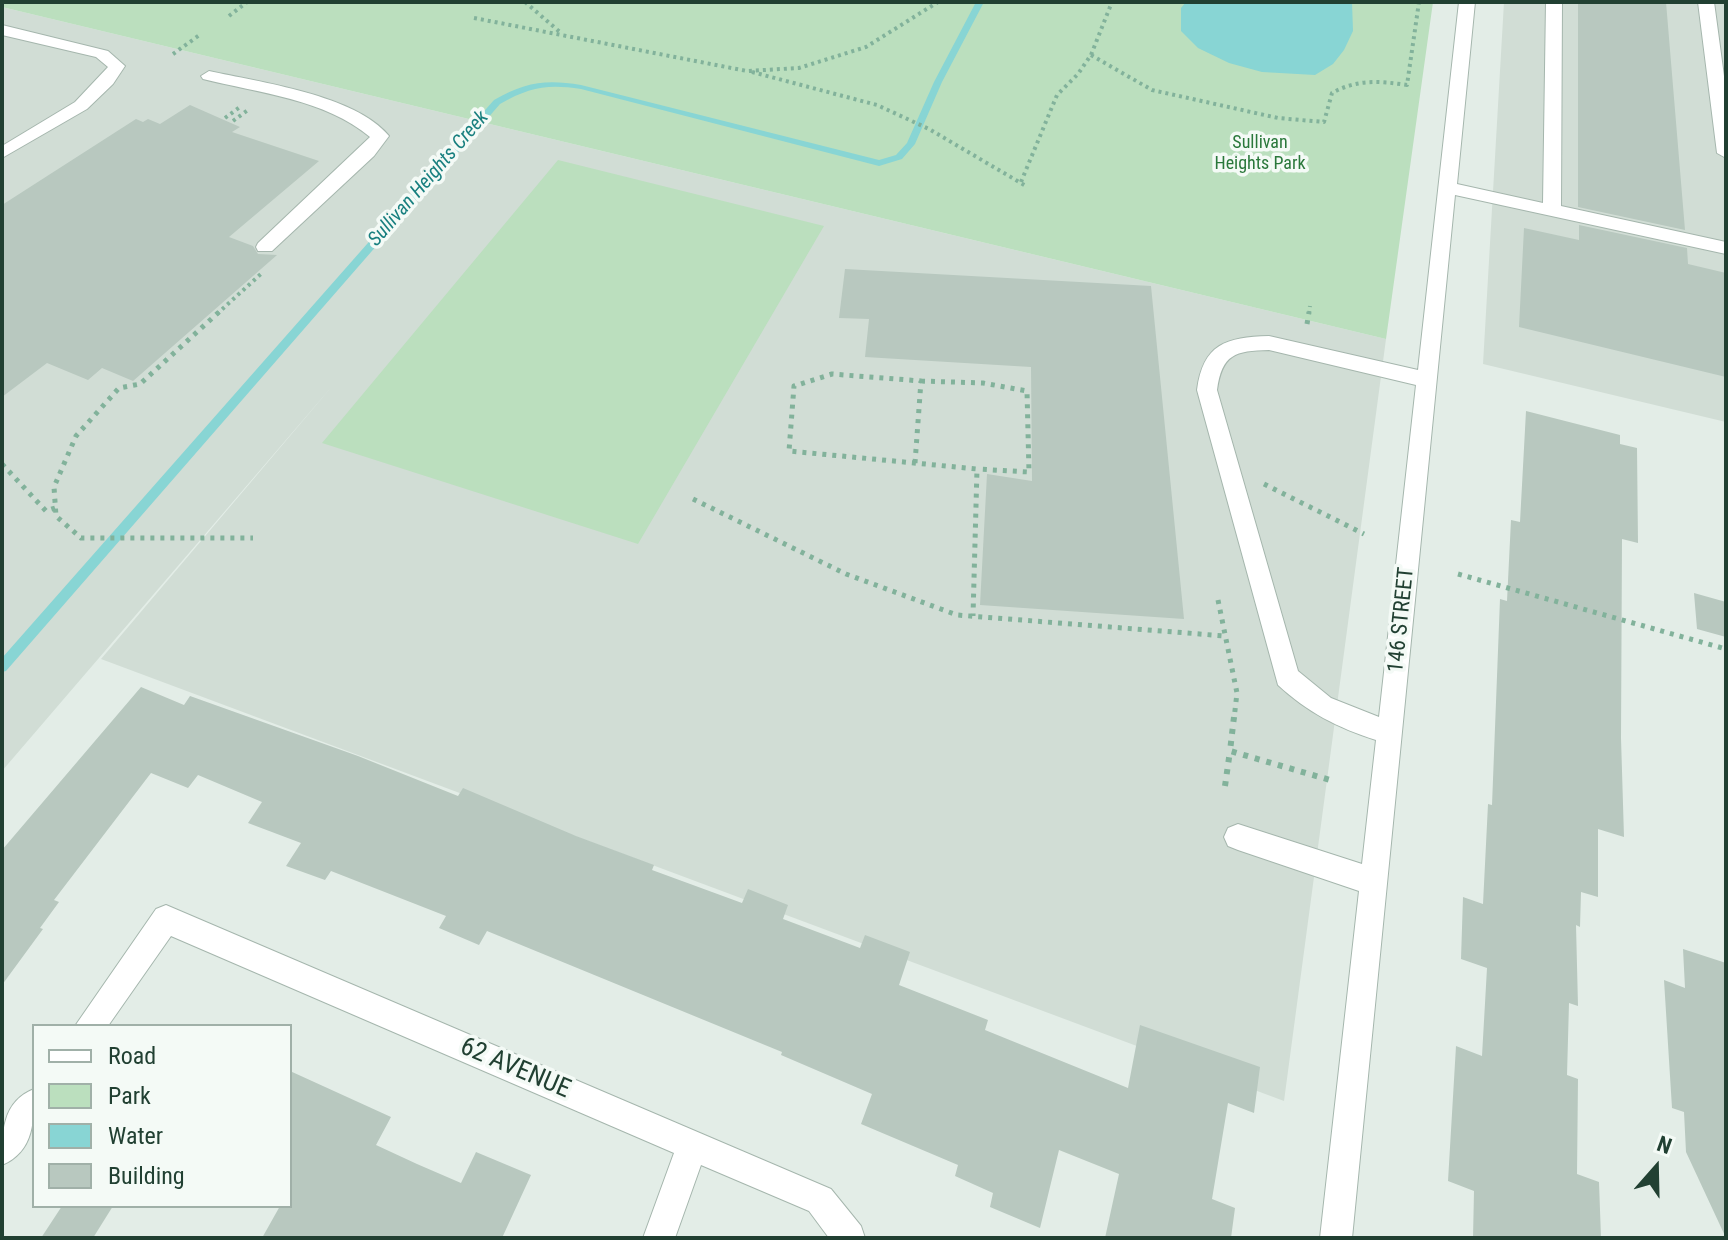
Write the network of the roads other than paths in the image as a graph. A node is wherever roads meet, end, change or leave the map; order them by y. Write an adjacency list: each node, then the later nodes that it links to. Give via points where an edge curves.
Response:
1 (1467, 2): 8 (street, 146 STREET)
2 (1554, 2): 9 (street)
3 (1706, 2): 7 (street)
4 (2, 30): 6 (street, via 102,54 117,66 108,83 82,104)
5 (209, 76): 10 (street, via 284,93 368,124 380,136)
6 (2, 153)
7 (1726, 153)
8 (1448, 188): 9 (street); 12 (street, 146 STREET)
9 (1552, 211): 11 (street)
10 (265, 247)
11 (1726, 248)
12 (1427, 380): 13 (street, 146 STREET); 13 (street, via 1269,343 1243,343 1220,352 1209,368 1207,390 1287,677 1311,701 1354,723)
13 (1390, 732): 15 (street, 146 STREET)
14 (1238, 837): 15 (street)
15 (1374, 882): 22 (street, 146 STREET)
16 (91, 1024): 18 (street, 62 AVENUE, via 166,919)
17 (32, 1107): 19 (street)
18 (693, 1144): 20 (street); 21 (street, 62 AVENUE, via 820,1200)
19 (2, 1149)
20 (659, 1238)
21 (849, 1238)
22 (1336, 1238)

